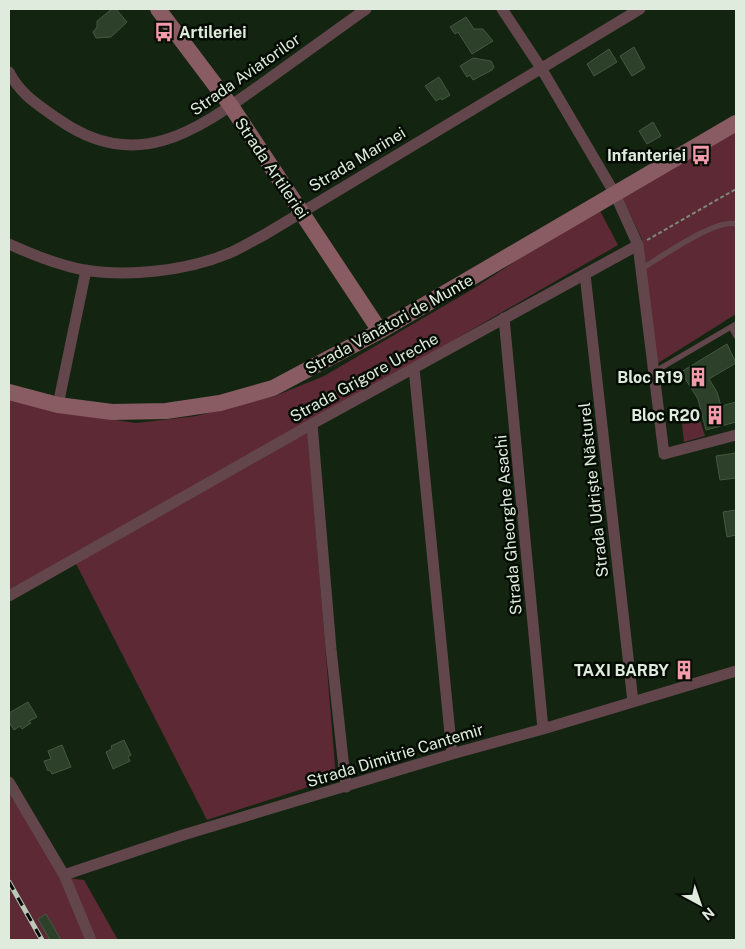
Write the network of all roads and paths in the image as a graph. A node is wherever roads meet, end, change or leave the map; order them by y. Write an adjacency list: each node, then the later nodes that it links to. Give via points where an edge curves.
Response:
1 (158, 9): 8 (street, Strada Artileriei)
2 (366, 9): 8 (street, Strada Aviatorilor)
3 (502, 9): 5 (street)
4 (640, 9): 5 (street, Strada Marinei)
5 (541, 68): 11 (street); 12 (street, Strada Marinei)
6 (9, 72): 7 (street, Strada Aviatorilor)
7 (13, 90): 8 (street, Strada Aviatorilor, via 75,130 104,142 125,145 153,143 193,130)
8 (231, 106): 12 (street, Strada Artileriei)
9 (736, 123): 11 (street, Strada Vânători de Munte)
10 (736, 189): 15 (path)
11 (615, 194): 15 (street); 21 (street, Strada Vânători de Munte)
12 (302, 211): 17 (street, Strada Marinei, via 226,254 186,266 147,271); 21 (street, Strada Artileriei)
13 (736, 224): 16 (lane, via 719,224)
14 (9, 244): 17 (street, Strada Marinei, via 43,259)
15 (638, 245): 16 (street); 18 (street, Strada Grigore Ureche)
16 (641, 269): 24 (street)
17 (86, 270): 26 (street)
18 (585, 274): 19 (street, Strada Grigore Ureche); 31 (street, Strada Udriște Năsturel)
19 (504, 318): 23 (street, Strada Grigore Ureche); 32 (street, Strada Gheorghe Asachi)
20 (734, 326): 22 (lane); 24 (lane)
21 (380, 331): 26 (street, Strada Vânători de Munte, via 272,388 220,403 166,411 112,412)
22 (736, 336)
23 (414, 368): 27 (street, Strada Grigore Ureche); 33 (street)
24 (654, 372): 28 (street, via 664,454)
25 (9, 392): 26 (street, Strada Vânători de Munte)
26 (58, 405)
27 (312, 424): 29 (street, Strada Grigore Ureche); 35 (street)
28 (736, 436)
29 (9, 596)
30 (736, 671): 31 (street, Strada Dimitrie Cantemir)
31 (633, 702): 32 (street, Strada Dimitrie Cantemir)
32 (543, 729): 33 (street, Strada Dimitrie Cantemir)
33 (452, 754): 35 (street, Strada Dimitrie Cantemir)
34 (9, 782): 36 (street)
35 (346, 787): 36 (street, Strada Dimitrie Cantemir, via 183,835)
36 (64, 875): 37 (street)
37 (91, 940)

